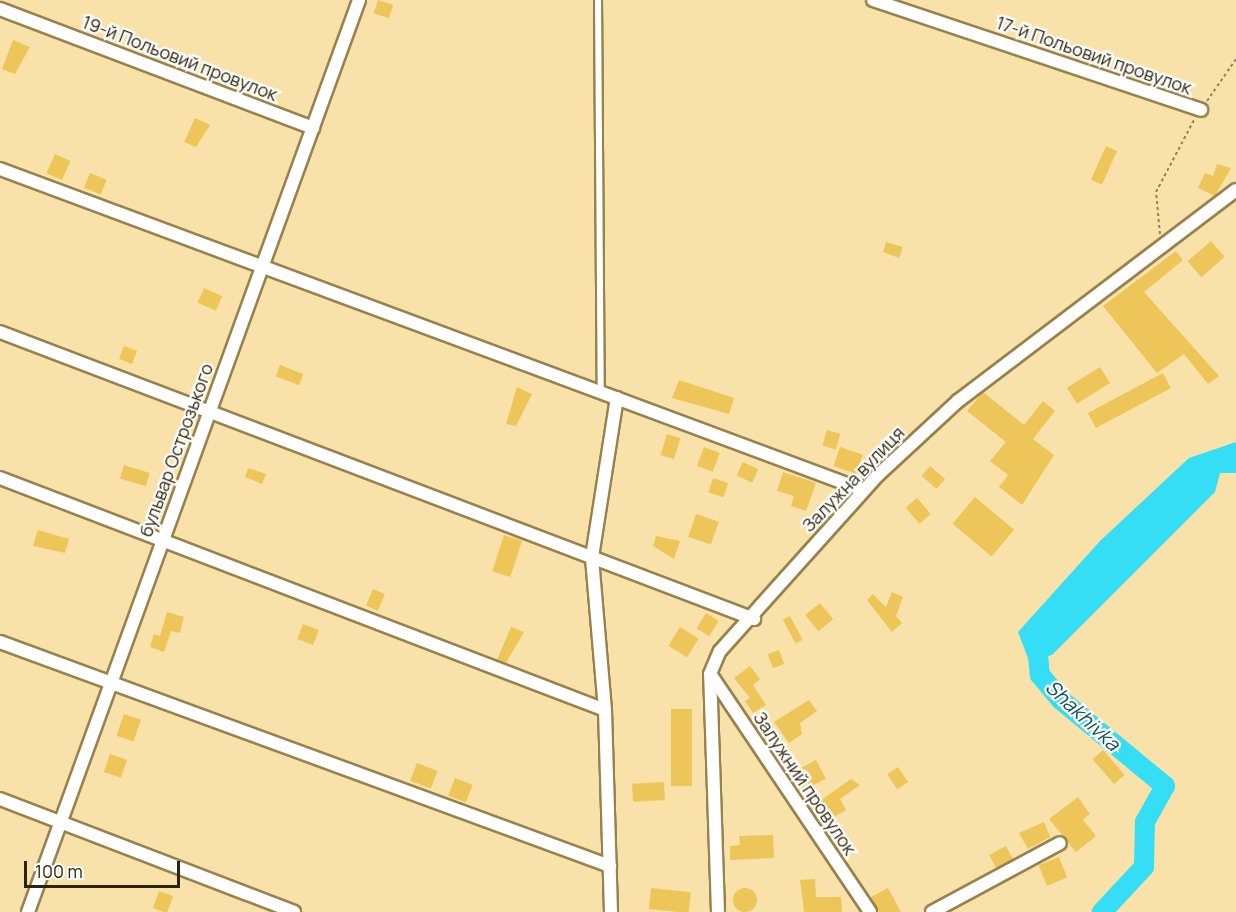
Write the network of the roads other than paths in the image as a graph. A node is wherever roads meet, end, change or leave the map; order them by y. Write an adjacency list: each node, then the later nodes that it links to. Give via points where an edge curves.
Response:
1 (359, 0): 6 (street, бульвар Острозького)
2 (598, 0): 11 (lane)
3 (873, 0): 5 (street, 17-й Польовий провулок)
4 (0, 9): 6 (street, 19-й Польовий провулок)
5 (1201, 110)
6 (313, 128): 9 (street, бульвар Острозького)
7 (0, 169): 9 (street)
8 (1236, 190): 15 (street, Залужна вулиця, via 958,400)
9 (262, 266): 11 (street); 13 (street, бульвар Острозького)
10 (0, 332): 13 (street)
11 (601, 393): 12 (street)
12 (616, 398): 15 (street); 17 (street)
13 (208, 411): 16 (street, бульвар Острозького); 17 (street)
14 (0, 478): 16 (street)
15 (863, 490): 18 (street, Залужна вулиця)
16 (163, 541): 21 (street, бульвар Острозького); 22 (street)
17 (592, 557): 18 (street); 22 (street)
18 (754, 619): 20 (street, Залужна вулиця, via 720,651)
19 (0, 642): 21 (street)
20 (710, 674): 30 (street, Залужна вулиця); 31 (street, Залужний провулок)
21 (112, 682): 24 (street, бульвар Острозького); 26 (street)
22 (605, 710): 26 (street)
23 (0, 799): 24 (street)
24 (61, 822): 27 (street, бульвар Острозького); 28 (street)
25 (1059, 843): 32 (street)
26 (610, 866): 29 (street)
27 (28, 912)
28 (294, 912)
29 (611, 912)
30 (718, 912)
31 (870, 912)
32 (932, 912)

